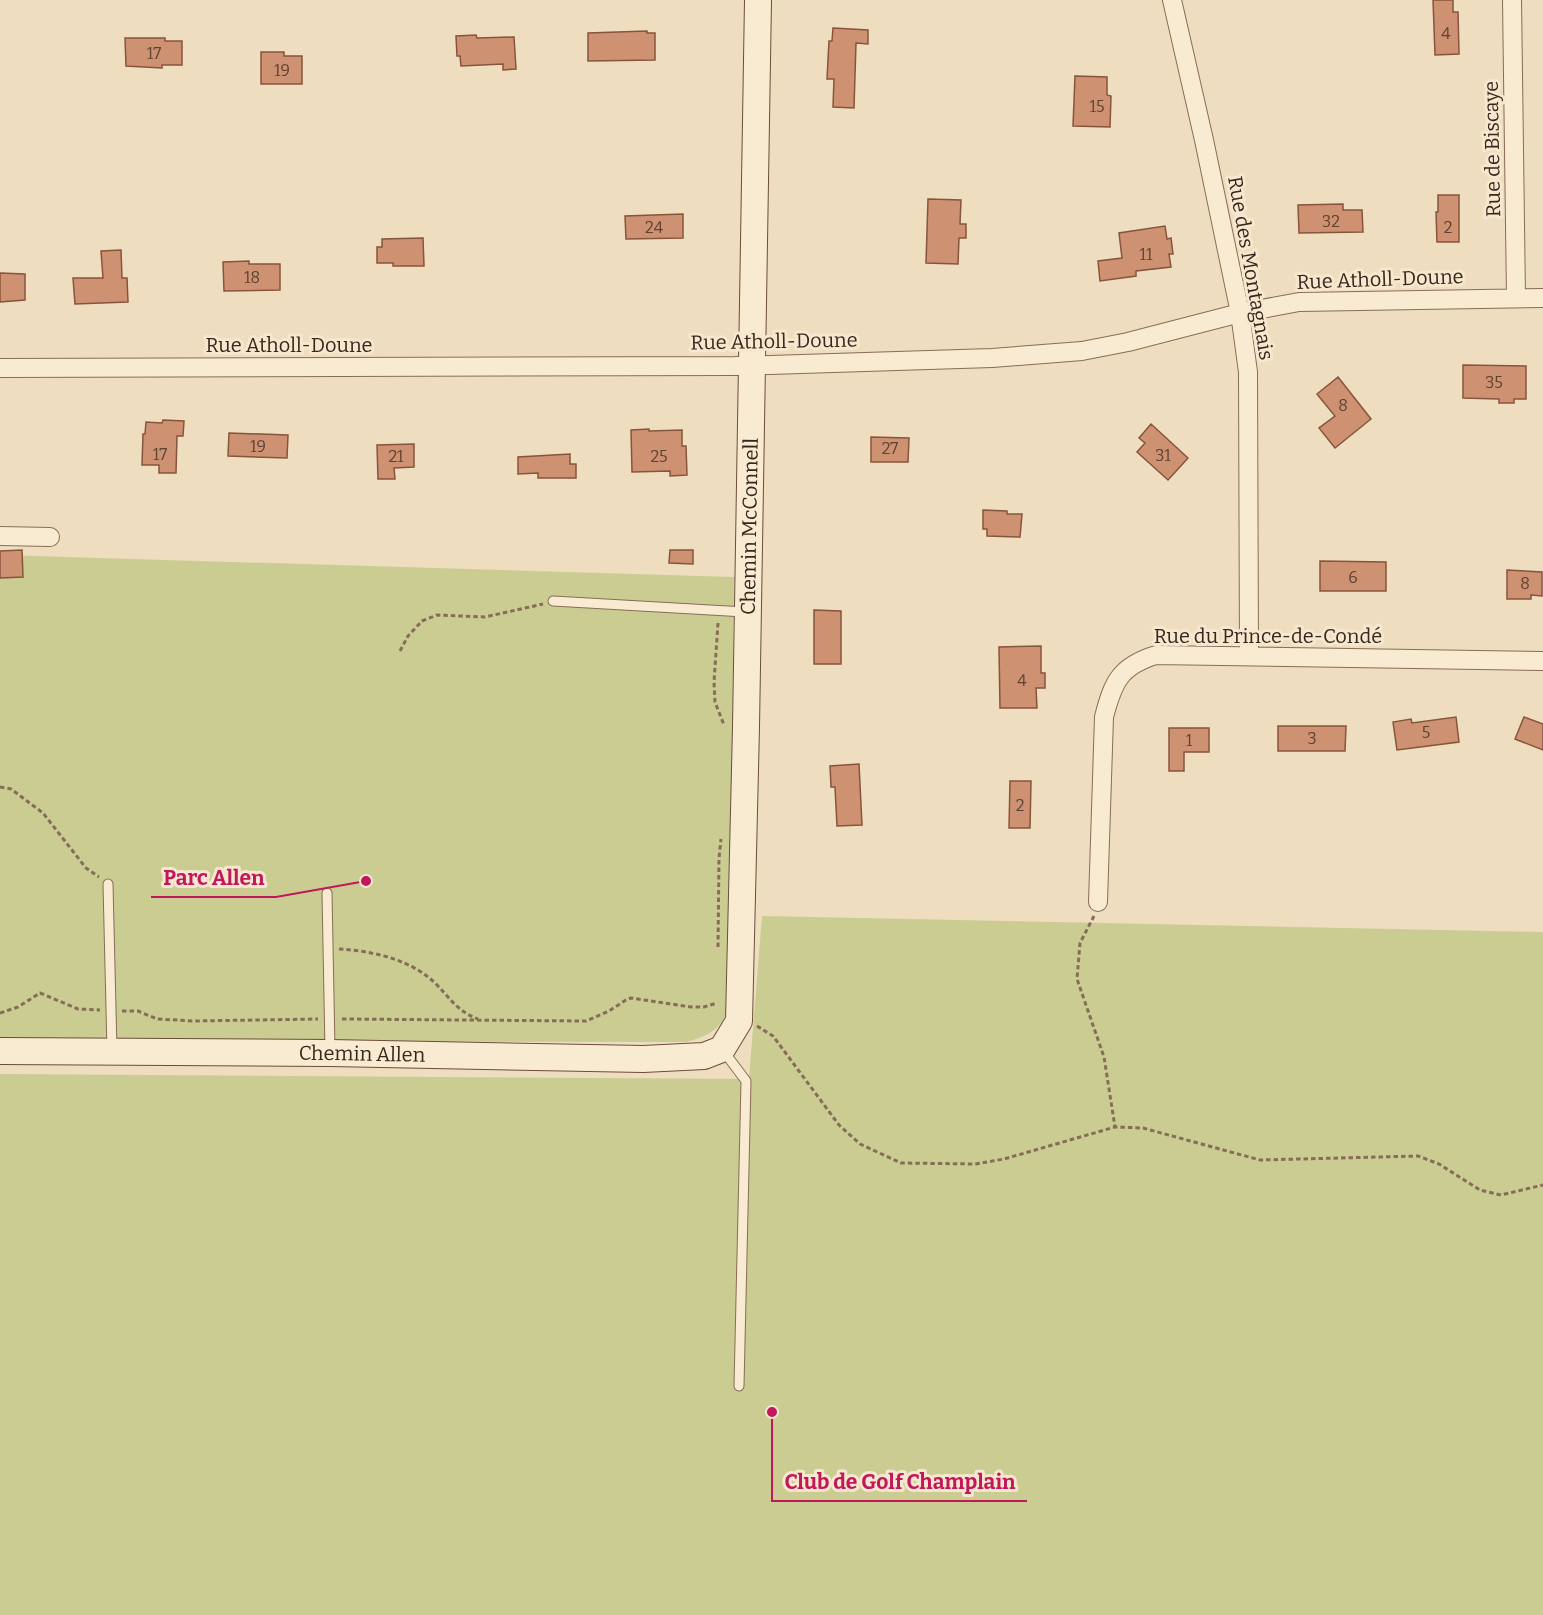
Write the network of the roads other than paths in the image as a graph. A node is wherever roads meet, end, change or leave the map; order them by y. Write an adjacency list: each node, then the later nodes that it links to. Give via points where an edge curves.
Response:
1 (758, 0): 7 (street, Chemin McConnell)
2 (1172, 0): 6 (street, Rue des Montagnais)
3 (1512, 0): 4 (street, Rue de Biscaye)
4 (1516, 298): 5 (street, Rue Atholl-Doune); 6 (street, Rue Atholl-Doune, via 1310,301)
5 (1543, 298)
6 (1240, 313): 7 (street, Rue Atholl-Doune, via 1082,351 992,358); 13 (street, Rue des Montagnais, via 1249,402)
7 (751, 365): 8 (street, Rue Atholl-Doune); 12 (street, Chemin McConnell)
8 (0, 368)
9 (0, 536): 10 (street)
10 (50, 537)
11 (553, 601): 12 (lane)
12 (748, 612): 18 (street, Chemin McConnell, via 739,1021)
13 (1249, 656): 14 (street, Rue du Prince-de-Condé); 17 (street, Rue du Prince-de-Condé, via 1156,656 1135,662 1110,693 1102,741)
14 (1543, 661)
15 (108, 884): 20 (lane)
16 (327, 893): 21 (lane)
17 (1098, 902)
18 (722, 1049): 21 (street, Chemin Allen, via 704,1056 643,1059); 22 (lane, via 746,1081)
19 (0, 1051): 20 (street, Chemin Allen)
20 (112, 1053): 21 (street, Chemin Allen)
21 (330, 1053)
22 (739, 1386)

